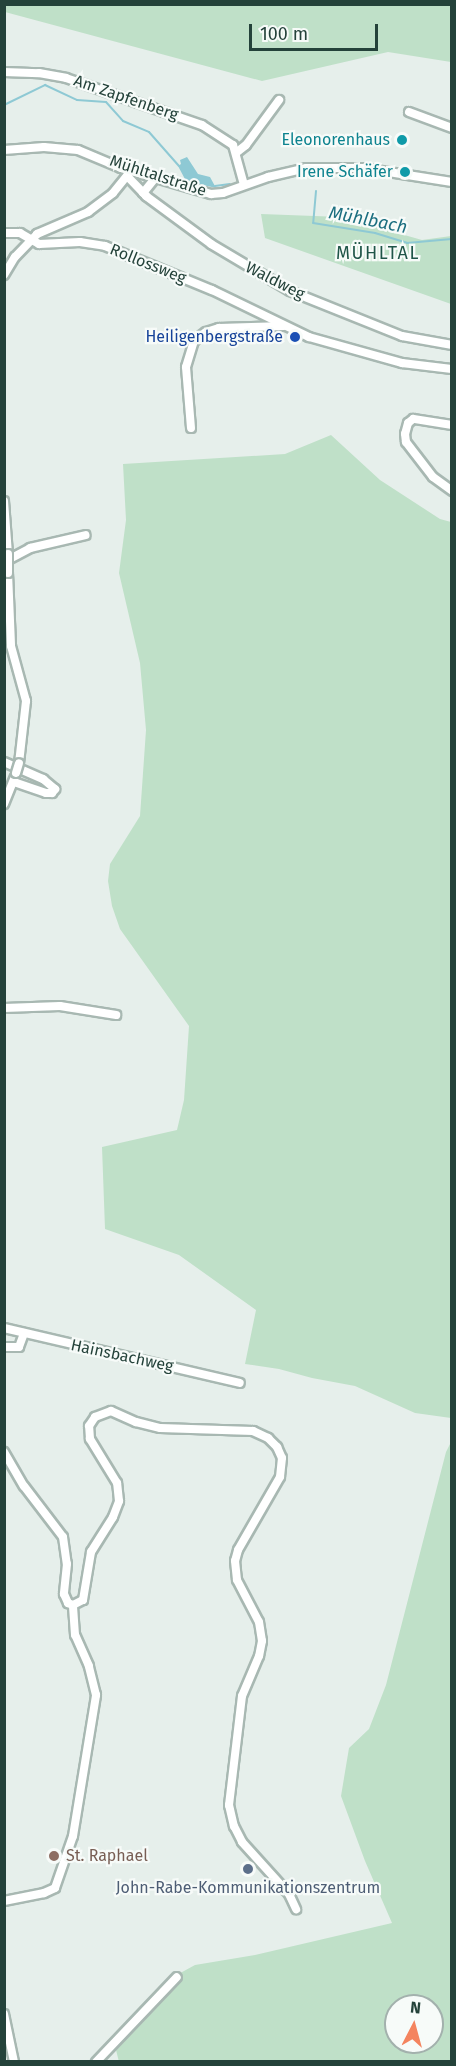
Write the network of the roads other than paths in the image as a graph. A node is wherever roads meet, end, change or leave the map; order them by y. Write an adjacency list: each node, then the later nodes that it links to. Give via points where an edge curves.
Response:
1 (4, 72): 6 (street, Am Zapfenberg, via 59,76 155,107 213,131)
2 (279, 100): 6 (street)
3 (409, 112): 4 (street)
4 (452, 128)
5 (4, 150): 7 (street, Mühltalstraße, via 73,149)
6 (237, 152): 10 (street)
7 (129, 174): 8 (street, Mühltalstraße); 11 (street, Waldweg); 13 (street, via 113,193 88,212)
8 (156, 177): 10 (street, Mühltalstraße, via 211,194); 11 (street)
9 (452, 182): 10 (street, Mühltalstraße, via 374,169 332,167 294,170)
10 (244, 184)
11 (143, 193): 16 (street, Waldweg, via 234,259 290,291 402,336)
12 (4, 233): 13 (street, Rollossweg, via 20,233)
13 (32, 239): 14 (street); 15 (street, Rollossweg, via 39,244 80,242 105,246 212,290)
14 (4, 275)
15 (284, 326): 17 (street, via 315,339 402,363); 19 (street, via 219,328 196,340 186,366)
16 (452, 345)
17 (452, 369)
18 (452, 425): 20 (street, via 413,419 405,434 433,477)
19 (191, 428)
20 (452, 491)
21 (4, 501): 23 (street)
22 (86, 535): 23 (street)
23 (6, 558): 25 (street, bridge, via 11,646 26,701)
24 (4, 762): 25 (street, via 56,789 46,793)
25 (14, 782): 26 (street)
26 (4, 804)
27 (4, 1008): 28 (street, via 53,1005)
28 (116, 1015)
29 (4, 1328): 30 (street, Hainsbachweg)
30 (24, 1333): 31 (street, via 19,1347); 32 (street, Hainsbachweg)
31 (4, 1347)
32 (240, 1383)
33 (4, 1452): 34 (street, via 63,1537 67,1564 64,1594)
34 (73, 1605): 35 (street, via 75,1635 96,1695 73,1836 55,1888); 36 (street, via 83,1600 91,1552 119,1501 117,1483 89,1435 94,1417 111,1411 160,1428 253,1431 277,1447 282,1458 279,1477 235,1561 237,1581 259,1622 262,1641 242,1696 229,1805 242,1842 289,1894)
35 (4, 1901)
36 (296, 1909)
37 (177, 1977): 40 (street)
38 (4, 2014): 39 (street)
39 (14, 2061)
40 (96, 2061)

